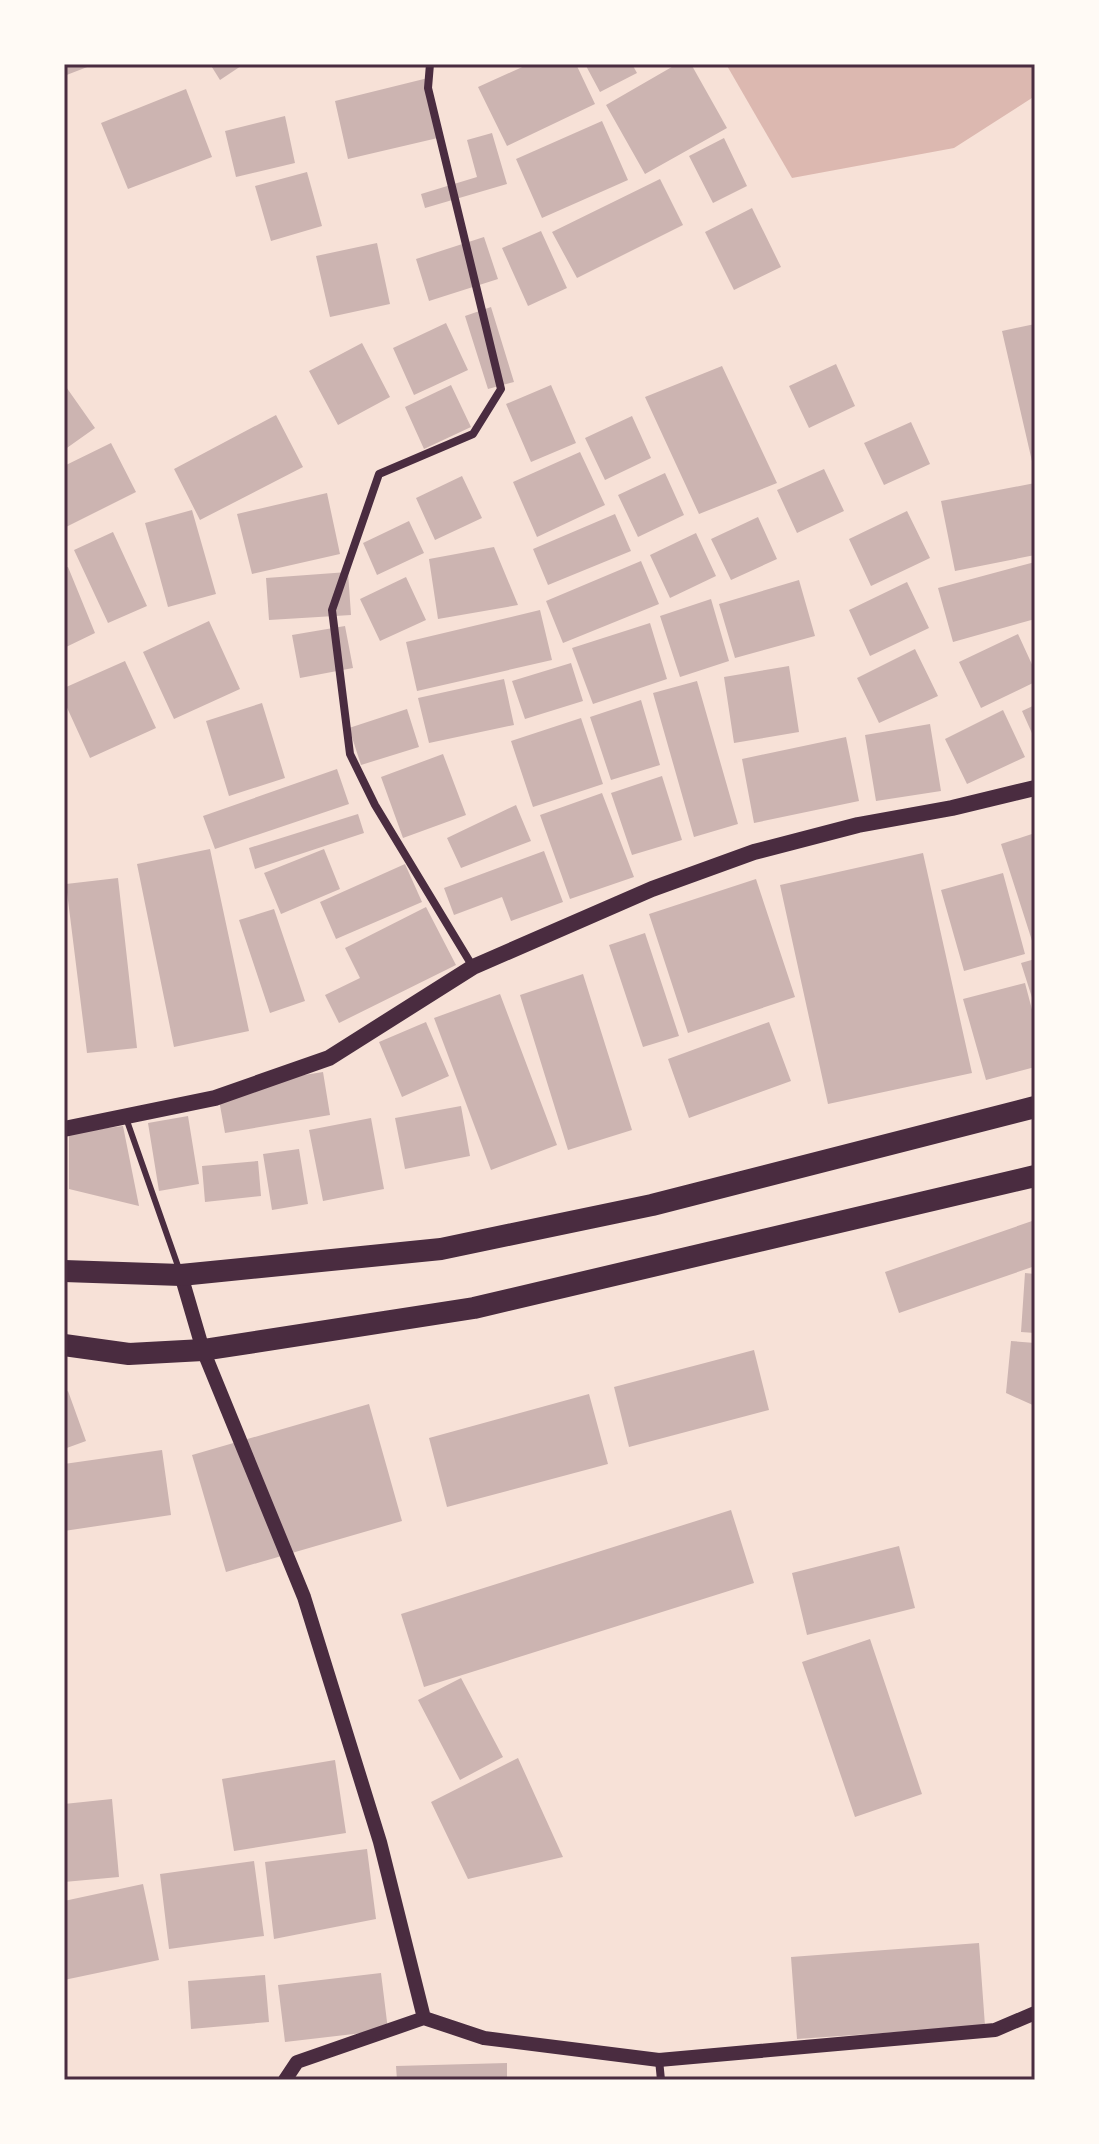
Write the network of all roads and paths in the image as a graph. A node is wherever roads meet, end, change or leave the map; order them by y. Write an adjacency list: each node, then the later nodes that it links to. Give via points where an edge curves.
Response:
1 (430, 64): 3 (street, via 428,88 501,389 473,434 379,474 332,610 350,754)
2 (1035, 788): 3 (main road, via 754,852 652,889)
3 (473, 967): 5 (main road, via 329,1058 215,1098)
4 (1035, 1107): 9 (highway, via 652,1205 441,1249)
5 (126, 1118): 6 (main road); 9 (lane)
6 (64, 1129)
7 (1035, 1176): 11 (highway, via 474,1308)
8 (64, 1271): 9 (highway)
9 (181, 1275): 11 (street)
10 (64, 1345): 11 (highway, via 129,1354)
11 (203, 1350): 13 (street, via 304,1597 380,1842)
12 (1035, 2013): 14 (street, via 995,2030)
13 (424, 2018): 14 (street, via 484,2038); 15 (street, via 297,2062)
14 (659, 2060): 16 (street)
15 (285, 2080)
16 (661, 2080)

